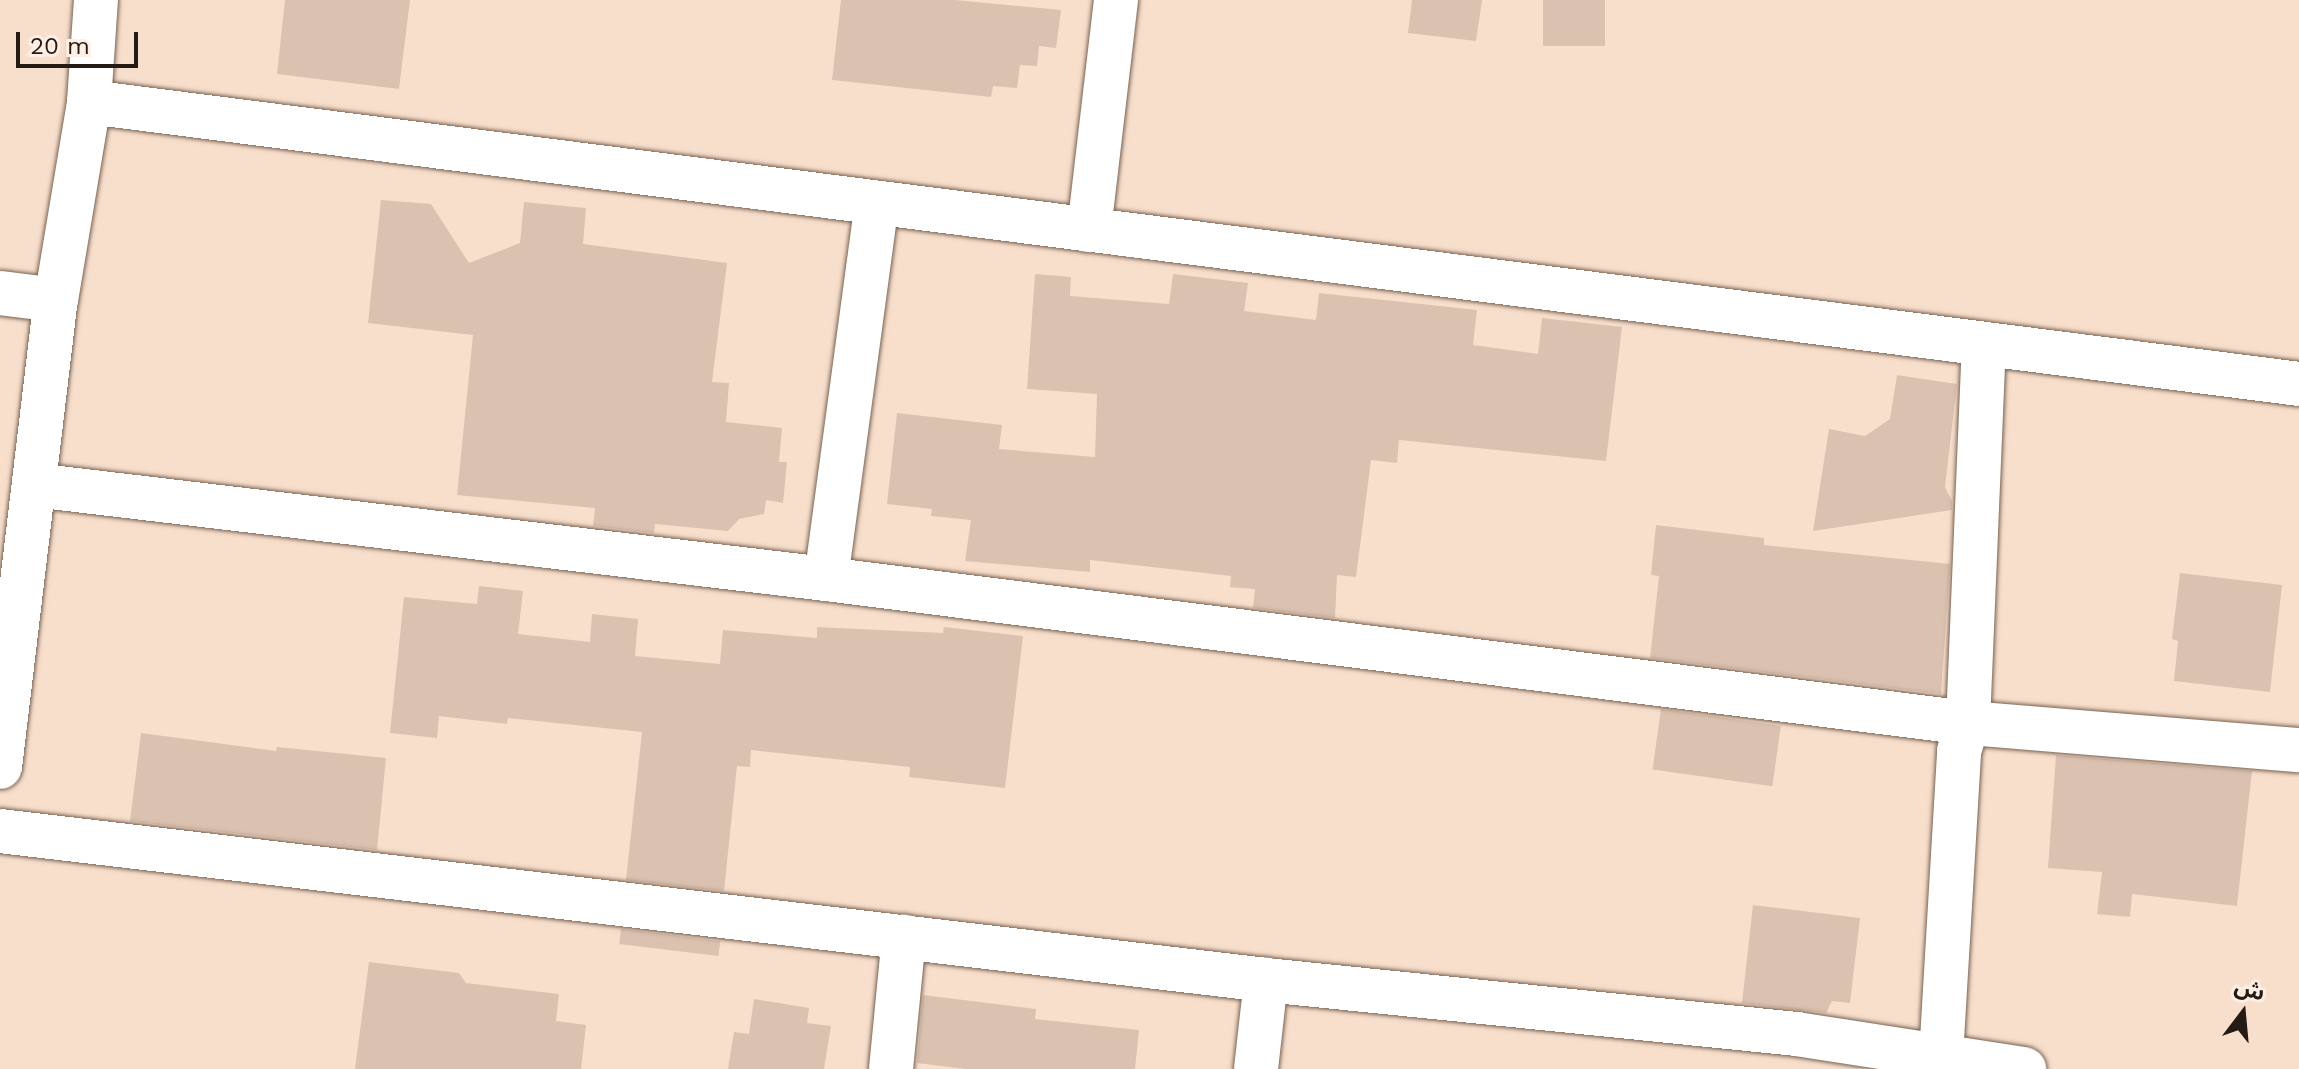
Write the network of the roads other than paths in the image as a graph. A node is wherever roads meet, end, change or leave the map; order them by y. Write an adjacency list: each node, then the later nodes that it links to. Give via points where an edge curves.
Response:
1 (96, 0): 3 (street)
2 (1116, 0): 5 (street)
3 (89, 102): 4 (street); 7 (street)
4 (877, 203): 5 (street); 11 (street)
5 (1089, 230): 8 (street)
6 (0, 293): 7 (street)
7 (56, 300): 10 (street)
8 (1984, 344): 9 (street); 12 (street)
9 (2299, 384)
10 (34, 485): 11 (street); 14 (street)
11 (826, 579): 12 (street)
12 (1968, 723): 13 (street); 18 (street, via 1959,751)
13 (2299, 750)
14 (0, 767)
15 (0, 831): 16 (street)
16 (904, 937): 17 (street); 19 (street)
17 (1266, 980): 18 (street, via 1797,1034); 20 (street)
18 (1941, 1057): 21 (street)
19 (891, 1069)
20 (1256, 1069)
21 (2024, 1069)

